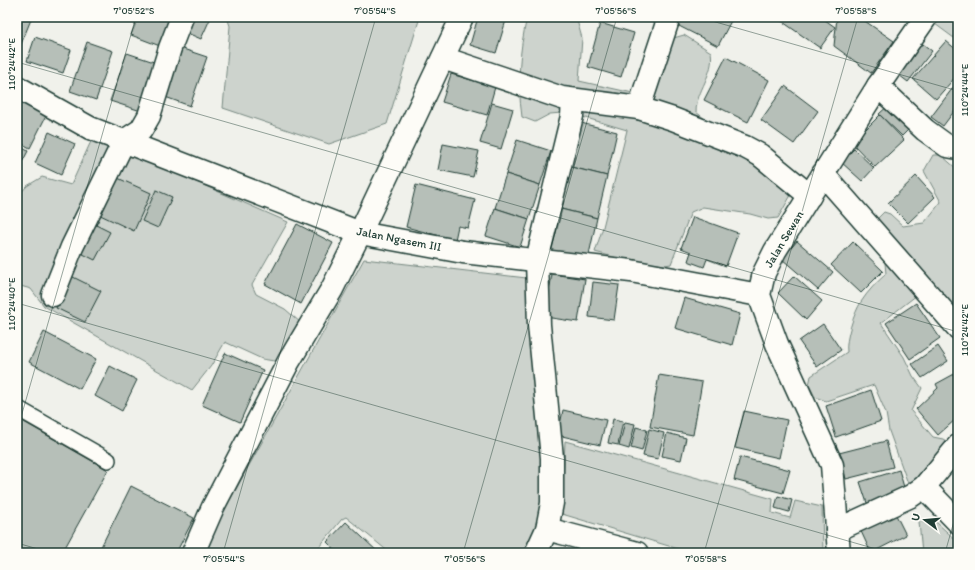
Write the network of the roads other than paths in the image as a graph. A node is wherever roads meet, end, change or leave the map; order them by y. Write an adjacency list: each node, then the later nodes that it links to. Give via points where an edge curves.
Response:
1 (182, 17): 10 (street, via 149,116 142,130)
2 (462, 17): 5 (street)
3 (668, 17): 9 (street)
4 (926, 17): 6 (street, Jalan Sewan)
5 (443, 58): 8 (street); 14 (street)
6 (878, 86): 11 (street, via 925,130 947,146); 12 (street, Jalan Sewan)
7 (17, 87): 10 (street, Jalan Ngasem III, via 90,128)
8 (573, 100): 9 (street); 15 (street, via 572,116)
9 (639, 108): 13 (street, via 745,147)
10 (124, 141): 14 (street, Jalan Ngasem III); 16 (street, via 72,247)
11 (958, 148)
12 (823, 174): 13 (street, Jalan Sewan); 18 (street)
13 (810, 196): 17 (street, Jalan Sewan, via 772,256 764,273)
14 (360, 233): 15 (street, Jalan Ngasem III, via 463,252); 26 (street, via 332,289 289,361 213,507)
15 (537, 260): 17 (street, Jalan Ngasem III, via 631,271); 24 (street, via 539,325 552,458 552,503)
16 (53, 295)
17 (759, 295): 25 (street, via 832,465)
18 (958, 328)
19 (17, 408): 21 (lane)
20 (958, 446): 22 (street)
21 (108, 460)
22 (924, 487): 23 (street); 25 (street)
23 (958, 522)
24 (547, 529): 27 (street); 28 (street)
25 (837, 530): 29 (street)
26 (193, 553)
27 (536, 553)
28 (637, 553)
29 (839, 553)

